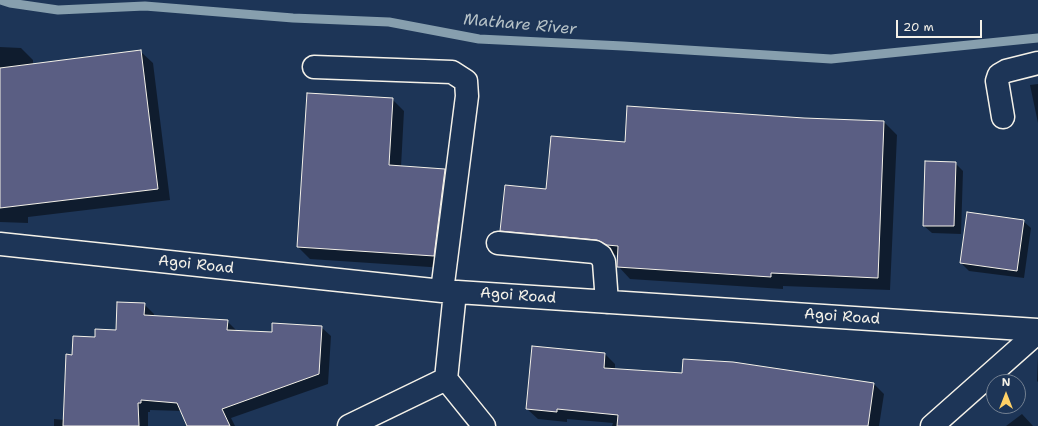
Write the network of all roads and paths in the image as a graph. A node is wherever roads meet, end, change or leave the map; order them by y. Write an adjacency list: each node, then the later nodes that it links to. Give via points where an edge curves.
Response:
1 (1038, 63): 3 (street, via 1006,71 1000,75 997,81)
2 (314, 67): 6 (street, via 452,72 466,81 467,96)
3 (1003, 117)
4 (498, 243): 7 (street, via 595,252 604,262)
5 (0, 244): 6 (street, Agoi Road)
6 (448, 292): 7 (street, Agoi Road); 9 (street)
7 (607, 302): 8 (street, Agoi Road)
8 (1038, 331): 12 (street)
9 (446, 378): 10 (street); 11 (street)
10 (349, 426)
11 (484, 426)
12 (932, 426)

